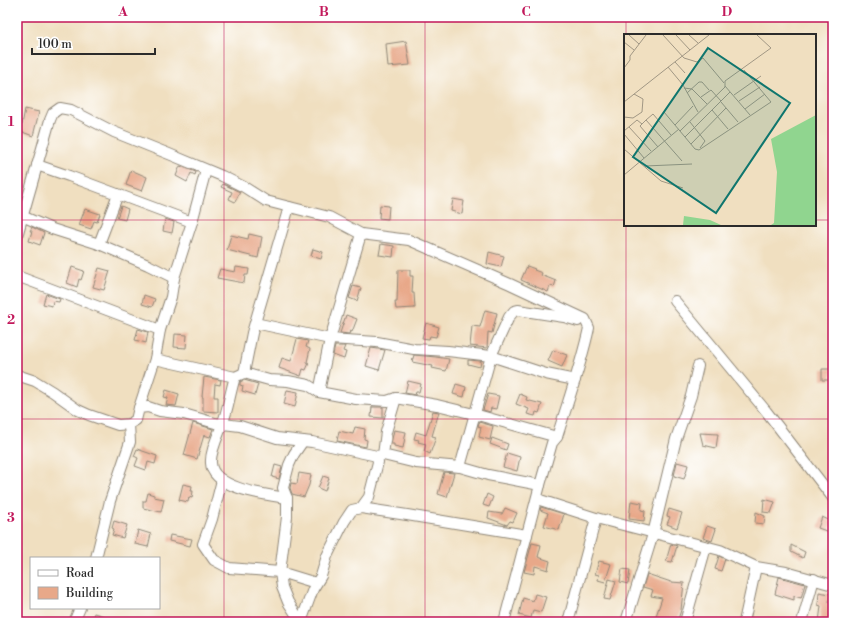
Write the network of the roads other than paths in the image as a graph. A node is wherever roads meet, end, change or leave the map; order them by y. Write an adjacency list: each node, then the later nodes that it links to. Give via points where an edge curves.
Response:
1 (37, 166): 2 (street, via 53,113 60,108 78,113 114,132); 3 (street); 5 (street)
2 (206, 170): 4 (street, via 244,187 266,201); 6 (street)
3 (118, 194): 6 (street); 9 (street)
4 (288, 208): 7 (street, via 329,217); 13 (street)
5 (22, 216): 8 (street); 9 (street)
6 (192, 222): 11 (street)
7 (360, 234): 14 (street, via 409,240 585,319); 16 (street)
8 (17, 236)
9 (99, 244): 11 (street)
10 (17, 276): 15 (street)
11 (174, 278): 15 (street, via 171,297)
12 (675, 301): 36 (street, via 766,411)
13 (255, 323): 16 (street); 21 (street)
14 (588, 324): 17 (street, via 564,317 518,310 509,317); 22 (street)
15 (160, 330): 18 (street)
16 (330, 339): 17 (street); 23 (street)
17 (491, 356): 22 (street, via 546,374); 26 (street)
18 (155, 359): 21 (street); 25 (street)
19 (698, 366): 40 (street, via 676,439)
20 (17, 375): 27 (street, via 35,381 89,415 118,425)
21 (239, 375): 23 (street, via 268,380 288,380 308,385); 28 (street)
22 (575, 380): 29 (street)
23 (318, 392): 24 (street, via 356,399 387,401)
24 (396, 398): 26 (street); 31 (street)
25 (139, 408): 27 (street, via 136,420); 28 (street, via 148,407)
26 (474, 414): 29 (street); 32 (street)
27 (129, 424): 43 (street, via 130,442 110,501)
28 (222, 424): 30 (street, via 240,426 277,438); 33 (street, via 210,463 213,471)
29 (557, 437): 34 (street, via 552,443)
30 (303, 441): 31 (street); 35 (street, via 289,465 283,488)
31 (380, 456): 32 (street); 38 (street, via 369,497)
32 (460, 468): 34 (street)
33 (222, 480): 35 (street, via 236,487); 45 (street, via 203,544 214,560 229,568)
34 (540, 485): 37 (street)
35 (287, 498): 45 (street)
36 (833, 498)
37 (537, 499): 39 (street); 41 (street)
38 (361, 508): 41 (street); 47 (street, via 352,510 344,522)
39 (596, 518): 40 (street); 53 (street)
40 (653, 534): 42 (street); 54 (street)
41 (527, 535): 52 (street)
42 (706, 547): 44 (street, via 720,550); 55 (street)
43 (96, 557)
44 (756, 567): 46 (street); 56 (street)
45 (280, 572): 47 (street); 51 (street, via 288,602)
46 (814, 579): 48 (street); 57 (street)
47 (316, 583): 51 (street)
48 (833, 584)
49 (80, 609): 50 (street)
50 (74, 622)
51 (301, 622)
52 (504, 622)
53 (568, 622)
54 (626, 622)
55 (685, 622)
56 (744, 622)
57 (802, 622)

